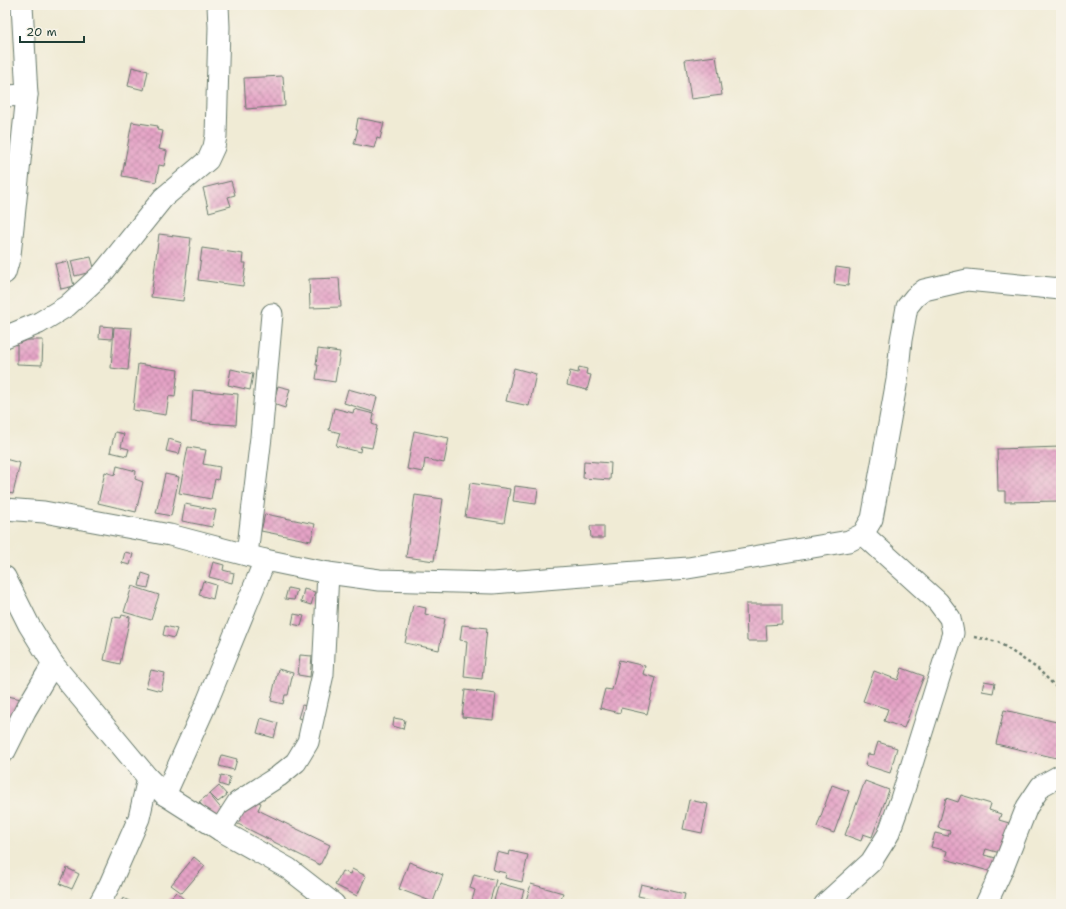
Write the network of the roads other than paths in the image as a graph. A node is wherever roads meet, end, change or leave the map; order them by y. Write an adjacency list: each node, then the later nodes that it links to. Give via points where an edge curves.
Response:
1 (22, 5): 3 (street)
2 (218, 5): 8 (street, via 216,136 208,160 163,198 102,274 67,306 39,323)
3 (27, 95): 4 (street); 5 (street)
4 (5, 96)
5 (6, 262)
6 (1061, 289): 10 (street, via 966,280 924,290 915,297 907,307 897,380 872,519)
7 (272, 314): 11 (street, via 261,437)
8 (5, 337)
9 (5, 509): 11 (street, via 44,512 170,535)
10 (863, 534): 12 (street, via 849,541 688,568 493,583 379,580); 22 (street, via 938,602 950,618 952,633 888,835 870,862)
11 (256, 557): 12 (street); 18 (street, via 207,702)
12 (328, 573): 19 (street, via 323,674 308,742 296,762 238,802)
13 (5, 577): 14 (street)
14 (53, 664): 15 (street); 17 (street)
15 (5, 751)
16 (1061, 775): 23 (street, via 1041,786 1027,806)
17 (148, 778): 18 (street); 20 (street, via 139,818)
18 (165, 795): 19 (street)
19 (220, 830): 21 (street, via 289,869)
20 (99, 904)
21 (334, 904)
22 (825, 904)
23 (986, 904)

